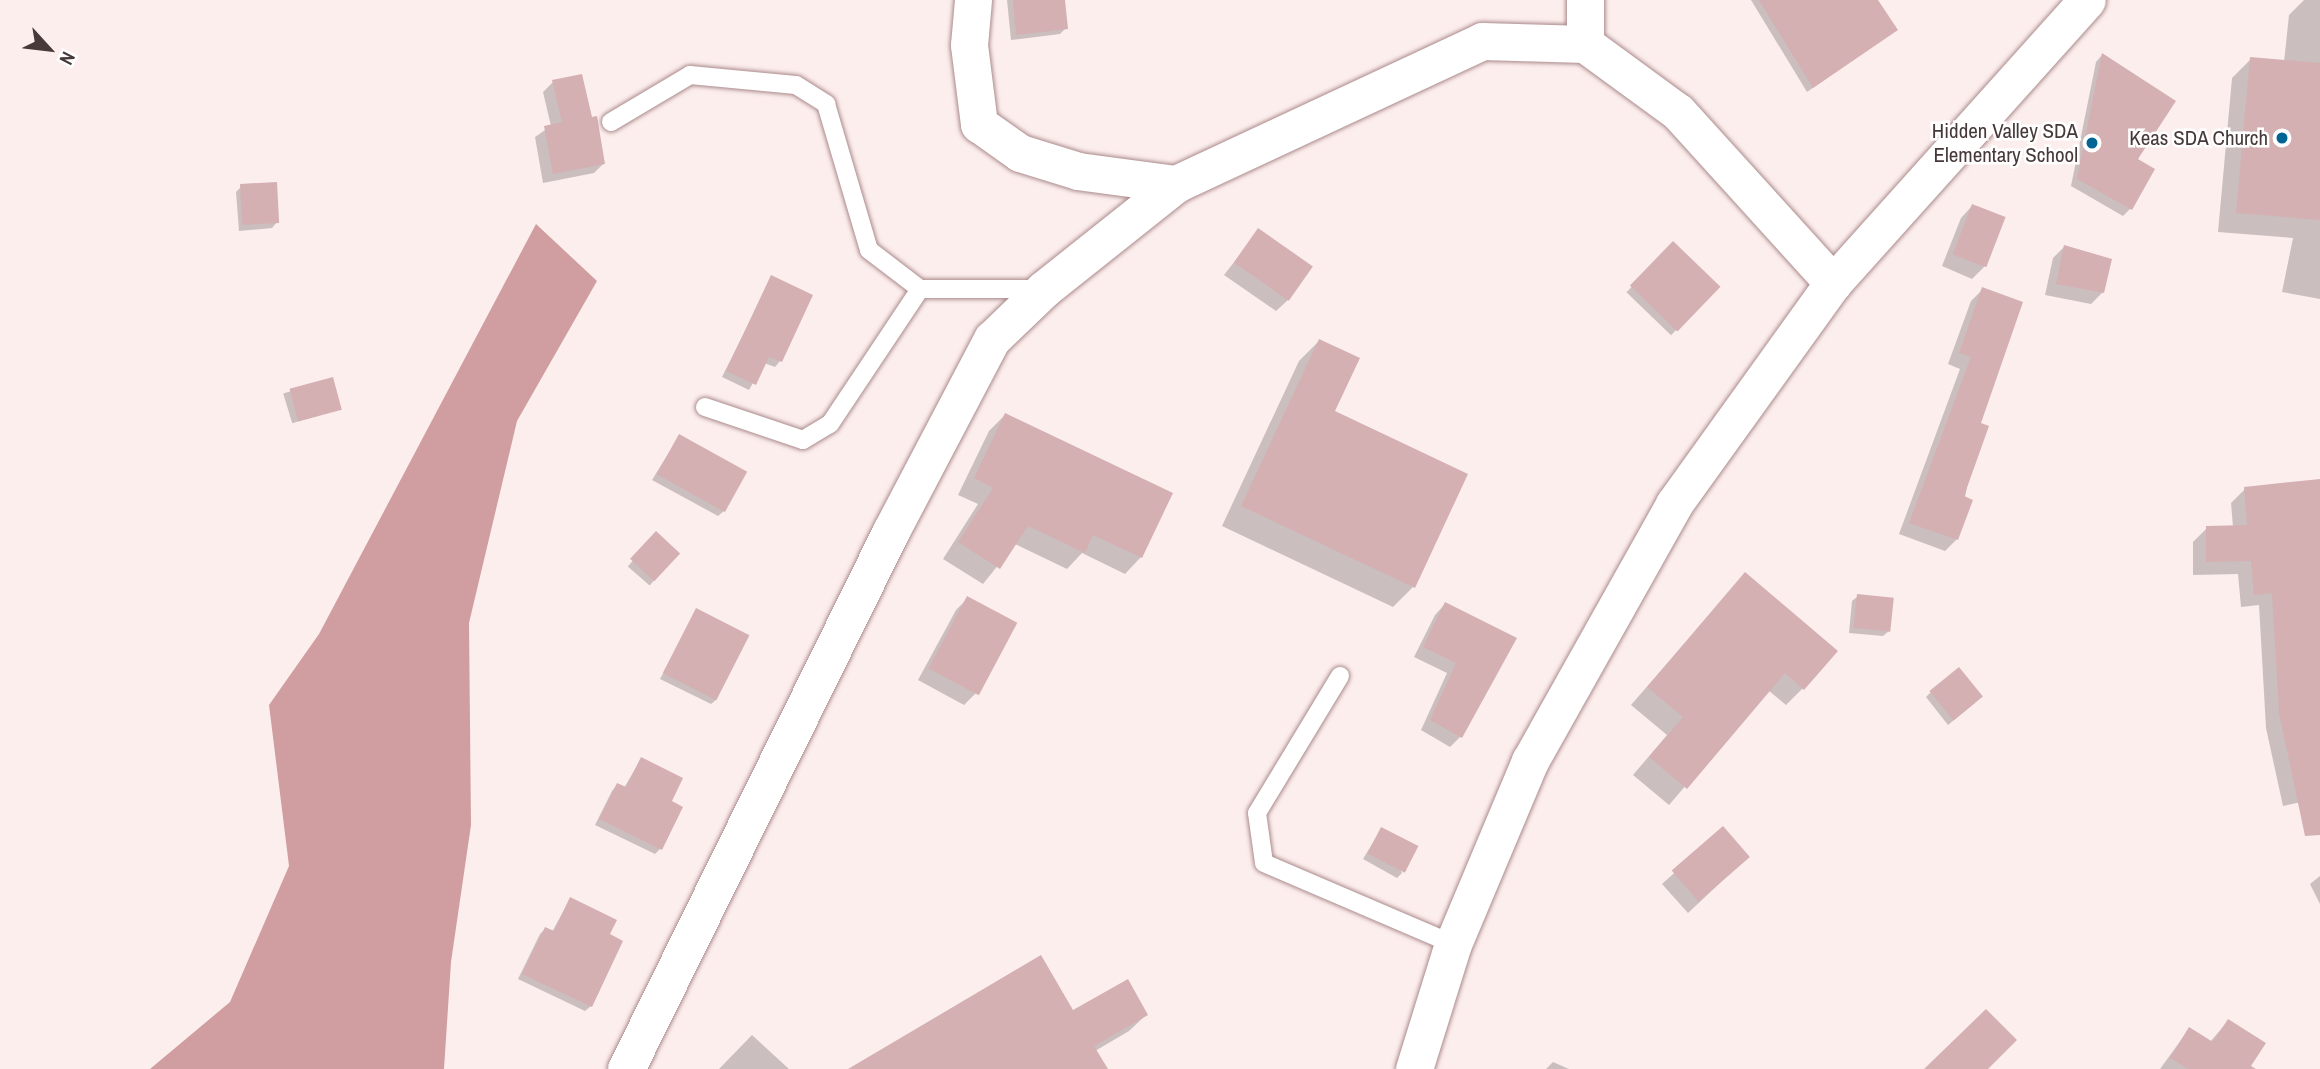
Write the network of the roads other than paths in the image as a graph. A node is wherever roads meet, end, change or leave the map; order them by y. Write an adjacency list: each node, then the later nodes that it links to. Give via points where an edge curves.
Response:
1 (973, 0): 6 (street, via 969,45 979,124 1032,157 1078,171)
2 (1585, 0): 4 (street)
3 (2087, 0): 7 (street)
4 (1585, 44): 6 (street, via 1482,41); 7 (street, via 1678,112)
5 (611, 122): 8 (lane, via 690,75 796,85 826,104 869,250)
6 (1176, 184): 9 (street)
7 (1833, 283): 12 (street, via 1674,504 1530,761)
8 (920, 289): 9 (lane); 10 (lane, via 830,424 803,440)
9 (1044, 289): 13 (street, via 992,339 891,531)
10 (705, 407)
11 (1340, 676): 12 (lane, via 1257,813 1264,863)
12 (1454, 943): 14 (street)
13 (626, 1069)
14 (1414, 1069)

